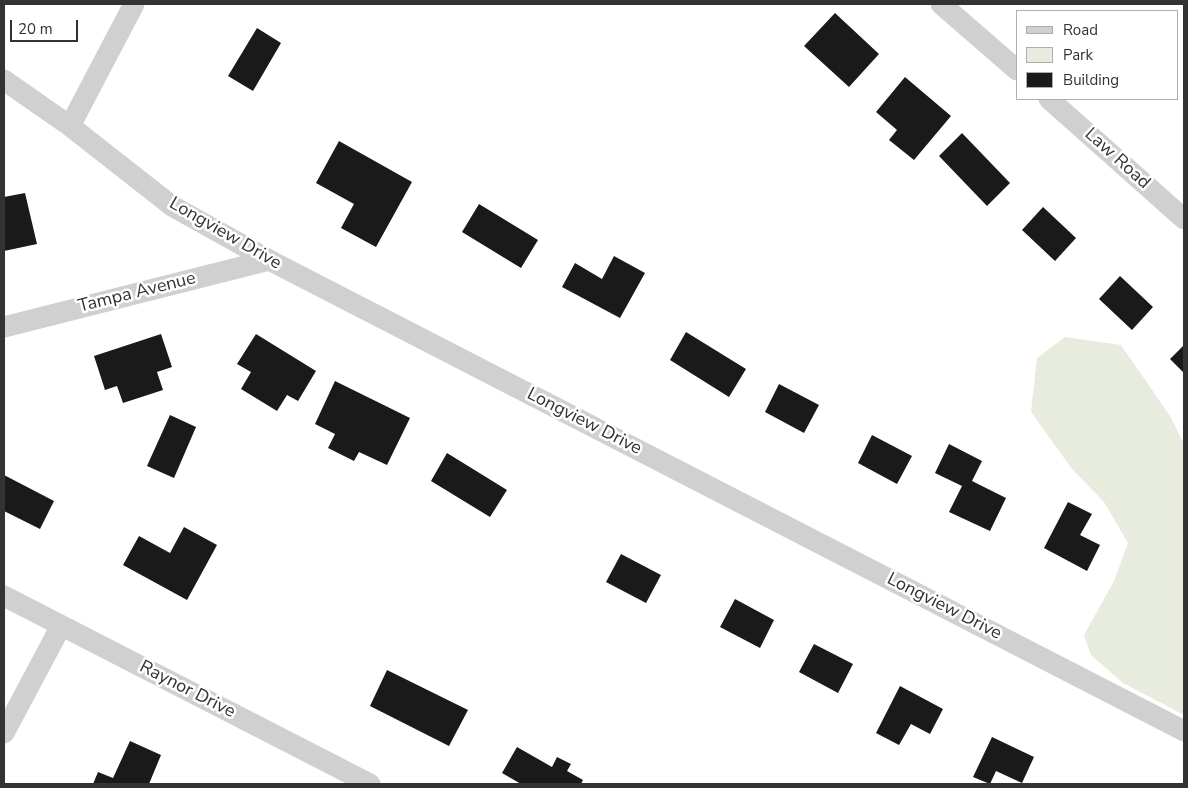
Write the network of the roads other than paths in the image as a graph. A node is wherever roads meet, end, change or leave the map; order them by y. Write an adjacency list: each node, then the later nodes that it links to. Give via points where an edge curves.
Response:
1 (134, 4): 6 (street)
2 (941, 4): 3 (street)
3 (1016, 69)
4 (4, 80): 6 (street, Longview Drive)
5 (1050, 100): 7 (street, Law Road)
6 (70, 126): 8 (street, Longview Drive, via 172,206)
7 (1184, 219)
8 (269, 260): 9 (street, Tampa Avenue); 12 (street, Longview Drive)
9 (4, 327)
10 (4, 596): 11 (street, Raynor Drive)
11 (61, 626): 13 (street); 14 (street, Raynor Drive)
12 (1184, 731)
13 (4, 733)
14 (370, 784)

